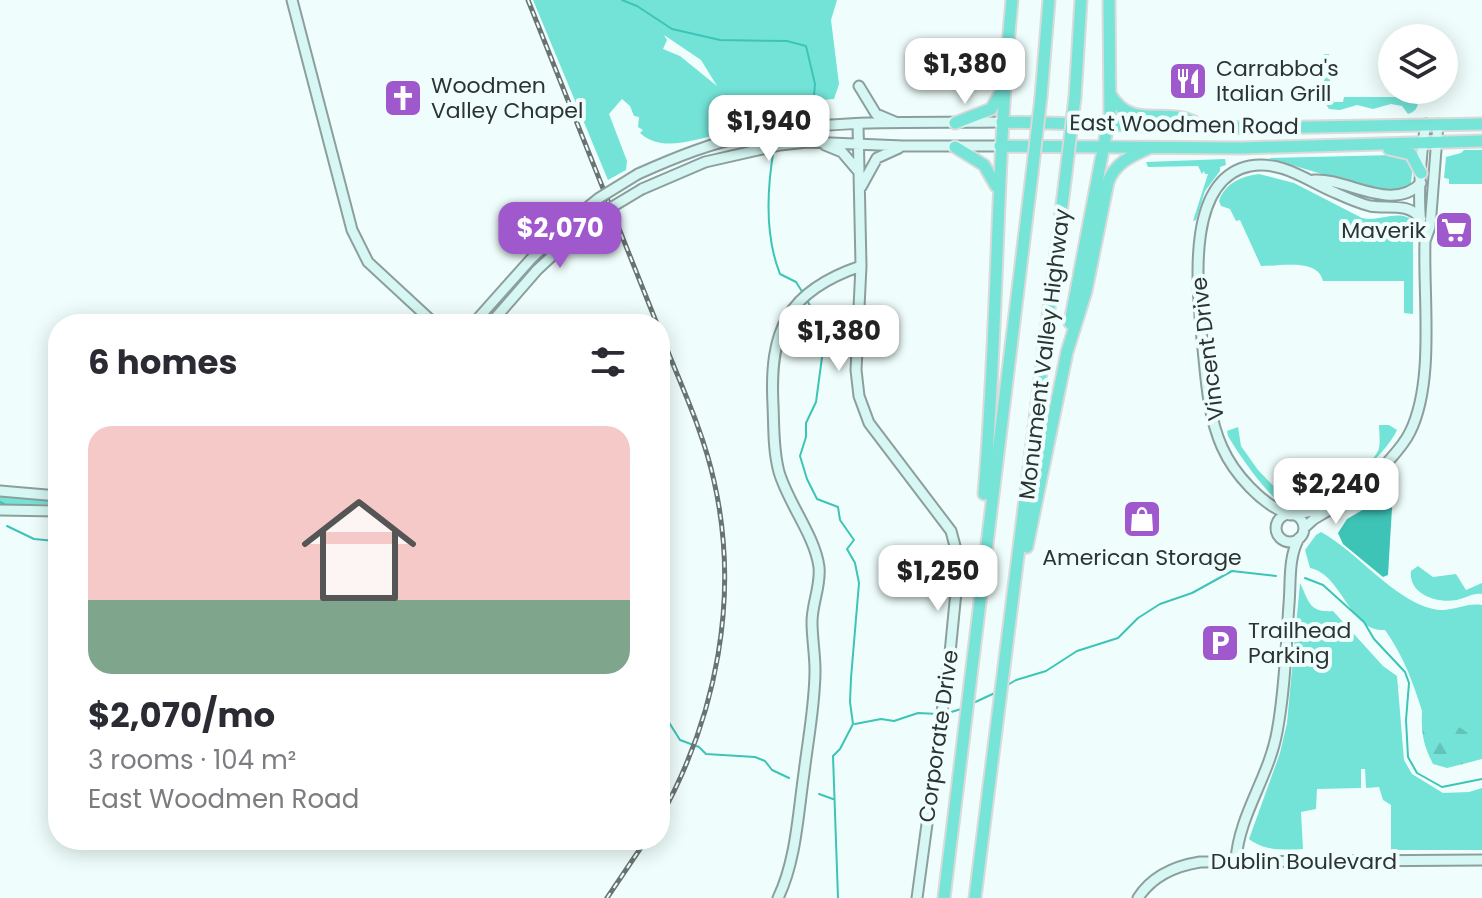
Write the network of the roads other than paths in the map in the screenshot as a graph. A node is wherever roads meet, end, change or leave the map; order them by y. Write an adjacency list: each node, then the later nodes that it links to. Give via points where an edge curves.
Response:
1 (292, 0): 35 (street, via 352,230 368,262)
2 (1012, 0): 6 (highway)
3 (1049, 0): 51 (highway, Monument Valley Highway, bridge)
4 (1081, 0): 50 (highway, Monument Valley Highway, bridge, via 1075,97)
5 (1109, 0): 8 (highway)
6 (1004, 79): 9 (highway); 10 (highway, via 991,109)
7 (859, 86): 13 (street, via 876,114)
8 (1110, 94): 11 (highway); 16 (highway, via 1132,115 1185,118)
9 (1002, 122): 10 (street, East Woodmen Road); 11 (highway, East Woodmen Road); 22 (highway)
10 (955, 123): 13 (street, East Woodmen Road)
11 (1108, 123): 16 (highway, East Woodmen Road); 25 (highway)
12 (858, 124): 13 (street, East Woodmen Road); 20 (street, Corporate Drive); 36 (street, East Woodmen Road, bridge, via 755,134 638,174 574,218)
13 (898, 124)
14 (1432, 124): 15 (highway, East Woodmen Road); 16 (highway, East Woodmen Road); 17 (street)
15 (1482, 124)
16 (1202, 126)
17 (1430, 141): 18 (highway, East Woodmen Road); 23 (highway, East Woodmen Road); 28 (street); 33 (street, via 1430,227)
18 (1482, 141)
19 (812, 142): 20 (street, East Woodmen Road); 27 (street, via 842,152); 37 (street, East Woodmen Road, bridge, via 727,155 642,189 580,230)
20 (858, 143): 21 (street, East Woodmen Road); 27 (street, Corporate Drive)
21 (903, 146): 24 (street, East Woodmen Road); 30 (street, via 877,158)
22 (1000, 146): 24 (street, East Woodmen Road); 25 (highway, East Woodmen Road); 31 (highway)
23 (1318, 146): 26 (highway, East Woodmen Road); 28 (highway, via 1328,151 1403,150 1414,156)
24 (955, 147): 31 (highway, via 984,165)
25 (1104, 147): 26 (highway, East Woodmen Road); 38 (highway)
26 (1149, 148): 38 (highway, via 1124,160 1109,178 1086,291)
27 (859, 173): 30 (street, Corporate Drive)
28 (1421, 178): 29 (street, Vincent Drive, via 1409,193 1387,194); 32 (street)
29 (1314, 180): 32 (street, Vincent Drive, via 1362,203 1408,208); 42 (street, Vincent Drive, via 1267,166 1231,174 1209,200 1198,260 1214,424 1235,469)
30 (859, 190): 34 (street, Corporate Drive)
31 (998, 191): 51 (highway)
32 (1421, 219): 33 (street)
33 (1425, 241): 39 (street, via 1422,398 1408,436)
34 (861, 266): 54 (street, via 812,289 788,316 775,345 771,376 776,459 819,574 812,613 811,720 790,861); 55 (street, Corporate Drive, via 859,396 869,423 939,514 956,546 958,579)
35 (424, 314)
36 (482, 314)
37 (499, 314)
38 (1067, 352): 50 (highway)
39 (1373, 478): 45 (street, via 1311,511); 47 (street, via 1370,486 1314,519)
40 (0, 491): 41 (street)
41 (48, 495)
42 (1271, 506): 45 (street, Vincent Drive); 46 (street, Vincent Drive)
43 (0, 510): 44 (street)
44 (48, 511)
45 (1291, 515): 46 (street); 47 (street, via 1301,520)
46 (1277, 524): 48 (street)
47 (1302, 533): 48 (street, via 1290,542); 49 (street)
48 (1283, 540): 49 (street)
49 (1291, 558): 52 (street, via 1277,734 1239,834)
50 (1014, 598): 57 (highway, Monument Valley Highway)
51 (979, 600): 56 (highway, Monument Valley Highway)
52 (1236, 860): 53 (street, Dublin Boulevard); 58 (street, Dublin Boulevard, via 1182,865 1167,871)
53 (1482, 860)
54 (778, 898)
55 (917, 898)
56 (944, 898)
57 (975, 898)
58 (1138, 898)

